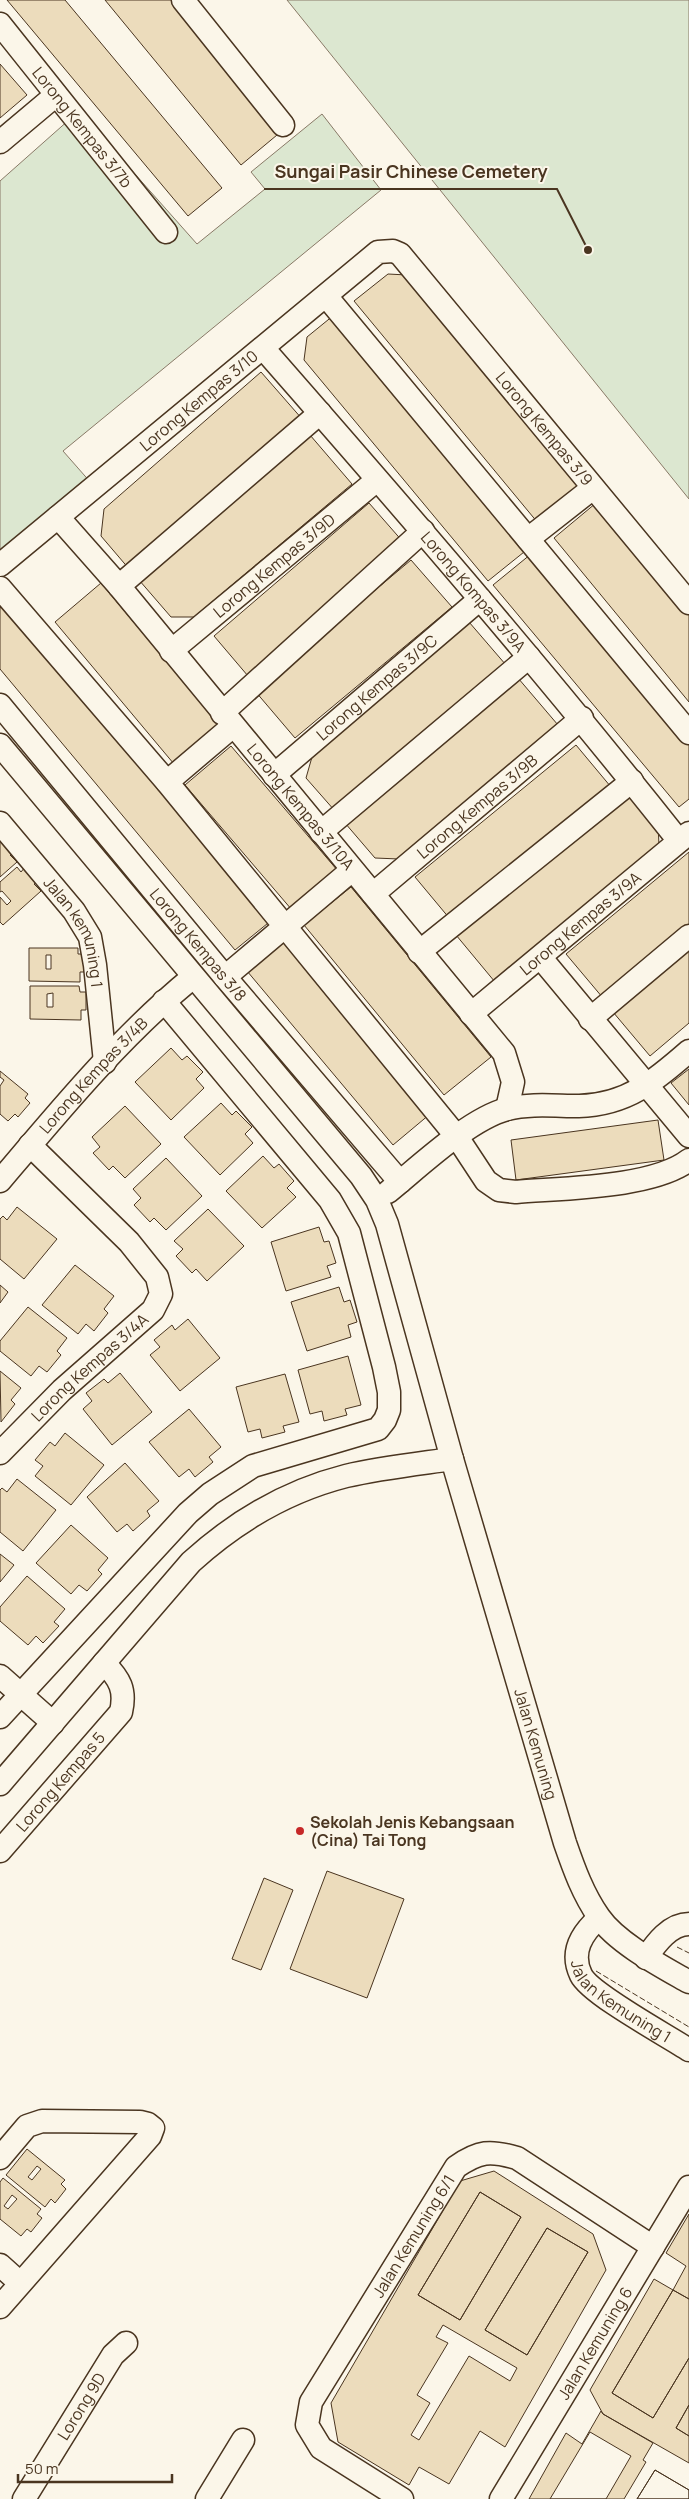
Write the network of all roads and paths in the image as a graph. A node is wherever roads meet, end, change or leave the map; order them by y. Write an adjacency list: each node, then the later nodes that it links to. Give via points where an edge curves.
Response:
1 (183, 0): 4 (street)
2 (0, 24): 3 (street, Lorong Kempas 3/7b)
3 (56, 95): 5 (street); 6 (street, Lorong Kempas 3/7b)
4 (283, 125)
5 (0, 142)
6 (166, 232)
7 (400, 254): 8 (street, Lorong Kempas 3/10, via 378,252); 12 (street, Lorong Kempas 3/9)
8 (326, 296): 9 (street, Lorong Kempas 3/10); 15 (street)
9 (263, 348): 10 (street, Lorong Kompas 3/9A); 13 (street, Lorong Kempas 3/10)
10 (320, 413): 11 (street, Lorong Kompas 3/9A); 17 (street)
11 (377, 480): 14 (street, Lorong Kompas 3/9A); 21 (street, Lorong Kempas 3/9D)
12 (593, 488): 15 (street); 20 (street, Lorong Kempas 3/9)
13 (58, 517): 16 (street, Lorong Kempas 3/10); 17 (street, Lorong Kempas 3/10A)
14 (423, 531): 19 (street, Lorong Kompas 3/9A); 25 (street)
15 (528, 539): 26 (street)
16 (0, 565)
17 (120, 586): 21 (street, Lorong Kempas 3/10A)
18 (0, 588): 30 (street)
19 (480, 599): 22 (street, Lorong Kompas 3/9A); 28 (street, Lorong Kempas 3/9C)
20 (689, 603)
21 (171, 651): 25 (street, Lorong Kempas 3/10A)
22 (529, 657): 24 (street, Lorong Kompas 3/9A); 32 (street)
23 (0, 705): 41 (street, Lorong Kempas 3/8)
24 (582, 718): 29 (street, Lorong Kompas 3/9A); 35 (street, Lorong Kempas 3/9B)
25 (227, 720): 28 (street, Lorong Kempas 3/10A); 30 (street)
26 (689, 733)
27 (0, 745): 40 (street, Jalan Kemuning)
28 (274, 775): 32 (street, Lorong Kempas 3/10A)
29 (632, 781): 33 (street, Lorong Kompas 3/9A); 38 (street)
30 (168, 782): 36 (street)
31 (0, 823): 46 (street, Jalan kemuning 1, via 74,911 90,937)
32 (321, 832): 34 (street, Lorong Kempas 3/10A)
33 (684, 837): 39 (street, Lorong Kempas 3/9A)
34 (352, 870): 35 (street, Lorong Kempas 3/10A); 36 (street)
35 (372, 894): 38 (street, Lorong Kempas 3/10A)
36 (285, 926): 41 (street); 50 (street)
37 (689, 936): 44 (street)
38 (419, 952): 43 (street, Lorong Kempas 3/10A)
39 (541, 958): 43 (street, Lorong Kempas 3/9A); 44 (street)
40 (193, 977): 42 (street, Lorong Kempas 3/4B); 55 (street, Jalan Kemuning, via 362,1176)
41 (224, 977): 54 (street, Lorong Kempas 3/8)
42 (164, 1001): 46 (street, Lorong Kempas 3/4B); 60 (street, via 341,1216 349,1233 384,1367 389,1410 378,1429 253,1466 210,1494 188,1513)
43 (472, 1014): 48 (street, Lorong Kempas 3/10A, via 504,1053)
44 (590, 1019): 47 (street)
45 (689, 1050): 47 (street)
46 (105, 1062): 51 (street, Lorong Kempas 3/4B)
47 (647, 1086): 48 (street, via 603,1103); 49 (street)
48 (518, 1107): 50 (street, via 490,1115)
49 (689, 1136)
50 (458, 1137): 52 (street, via 486,1181 499,1190 516,1192 622,1182 659,1175); 54 (street)
51 (30, 1145): 53 (street, Lorong Kempas 3/4B); 56 (street, Lorong Kempas 3/4A, via 129,1242 157,1277 161,1294 153,1310 62,1390)
52 (689, 1160)
53 (0, 1181)
54 (400, 1182): 55 (street)
55 (377, 1200): 57 (street, Jalan Kemuning, via 415,1320)
56 (0, 1452)
57 (452, 1459): 58 (street, via 346,1476 288,1496 249,1517 191,1562); 65 (street, Jalan Kemuning, via 565,1843 580,1885)
58 (104, 1663): 62 (street); 64 (street, Lorong Kempas 5, via 119,1678 123,1689 120,1712)
59 (0, 1676): 60 (street)
60 (20, 1694): 61 (street); 62 (street)
61 (0, 1718)
62 (53, 1723): 63 (street)
63 (0, 1784)
64 (0, 1851)
65 (599, 1918): 67 (street, Jalan Kemuning); 69 (street, Jalan Kemuning 1, via 579,1940 576,1955 582,1976 597,1991)
66 (689, 1924): 67 (street, via 676,1926 655,1944)
67 (646, 1958): 68 (street, Jalan Kemuning)
68 (689, 1982)
69 (689, 2050)
70 (0, 2158): 74 (street, via 27,2126 42,2121 140,2122 153,2128 150,2136)
71 (689, 2187): 72 (street, Jalan Kemuning 6)
72 (653, 2247): 80 (street, Jalan Kemuning 6/1, via 517,2158 495,2152 472,2156 456,2167 311,2402 307,2425 321,2448); 81 (street, Jalan Kemuning 6)
73 (0, 2265): 74 (street)
74 (20, 2283): 75 (street)
75 (0, 2307)
76 (126, 2343): 78 (street, Lorong 9D, via 112,2355)
77 (243, 2440): 79 (street)
78 (24, 2499)
79 (207, 2499)
80 (402, 2499)
81 (501, 2499)

